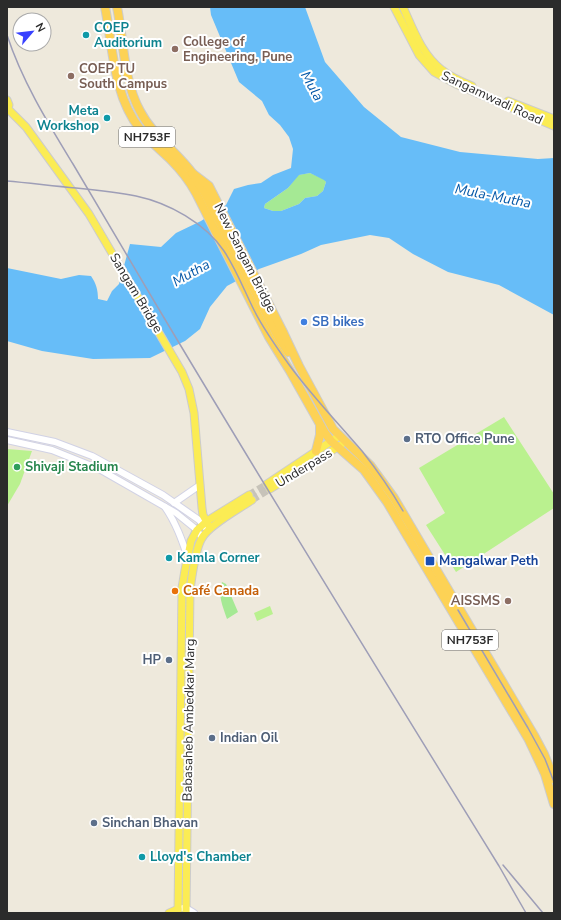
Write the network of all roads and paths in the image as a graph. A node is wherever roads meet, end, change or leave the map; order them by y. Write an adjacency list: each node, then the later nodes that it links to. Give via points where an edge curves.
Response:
1 (105, 7): 9 (highway, NH753F, via 116,70 124,101 134,120 140,130)
2 (117, 7): 9 (highway, NH753F, via 126,66 140,111 153,130 192,173)
3 (394, 7): 8 (main road, Sangamwadi Road, via 419,55 434,72)
4 (403, 7): 7 (main road, Sangamwadi Road, via 423,49 442,71 478,89)
5 (7, 100): 6 (main road)
6 (7, 109): 21 (main road, Sangam Bridge, via 26,127 89,214 182,372 194,413)
7 (554, 120)
8 (554, 126)
9 (202, 190): 10 (highway, New Sangam Bridge / NH753F); 10 (highway, New Sangam Bridge / NH753F)
10 (276, 333): 11 (highway, NH753F); 12 (highway, NH753F)
11 (282, 349): 12 (highway, NH753F); 13 (highway, NH753F, via 290,371)
12 (305, 378): 15 (highway, NH753F)
13 (320, 424): 17 (highway, NH753F); 20 (highway)
14 (7, 432): 23 (main road, via 54,442 92,456)
15 (339, 436): 17 (main road, Underpass); 18 (highway, NH753F)
16 (7, 440): 24 (main road, via 52,450 89,464)
17 (331, 442): 19 (highway, NH753F); 20 (main road, Underpass)
18 (346, 442): 19 (main road, Underpass); 30 (highway, NH753F, via 380,478 417,535)
19 (338, 448): 20 (main road, Underpass, via 268,486); 30 (highway, NH753F, via 356,461 375,482)
20 (316, 451)
21 (200, 485): 22 (main road, Sangam Bridge); 23 (main road)
22 (201, 499): 25 (main road, via 207,513); 26 (main road, Sangam Bridge)
23 (174, 503): 26 (main road)
24 (164, 506): 27 (main road); 29 (main road, via 174,522)
25 (214, 517): 26 (main road); 26 (main road, via 250,498)
26 (207, 525): 27 (main road); 28 (main road, Babasaheb Ambedkar Marg)
27 (197, 530): 28 (main road); 29 (main road, Babasaheb Ambedkar Marg)
28 (202, 538): 33 (main road, Babasaheb Ambedkar Marg, via 192,571 190,590)
29 (188, 558): 34 (main road, Babasaheb Ambedkar Marg, via 182,588)
30 (462, 620): 31 (highway, NH753F, via 535,737); 32 (highway, NH753F, via 529,740 545,774)
31 (554, 779)
32 (554, 804)
33 (186, 910): 34 (main road); 36 (main road)
34 (178, 911): 35 (main road)
35 (169, 913)
36 (194, 913)

